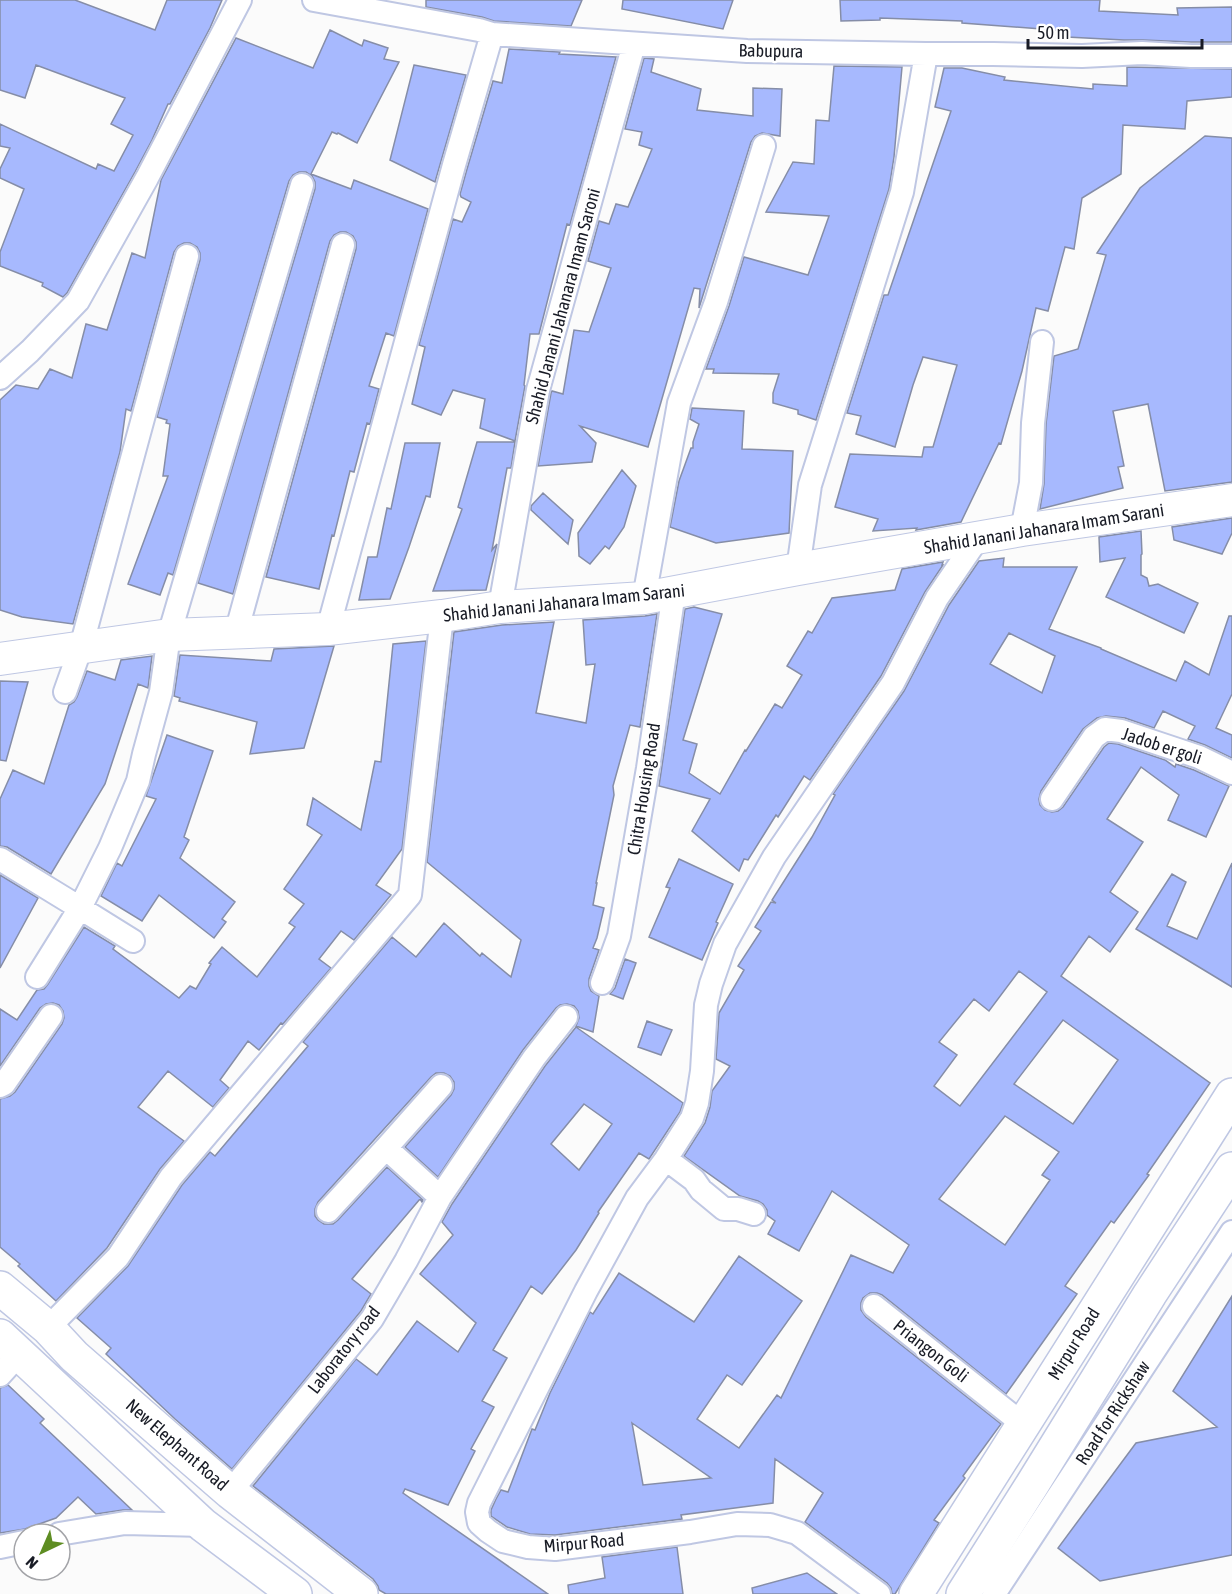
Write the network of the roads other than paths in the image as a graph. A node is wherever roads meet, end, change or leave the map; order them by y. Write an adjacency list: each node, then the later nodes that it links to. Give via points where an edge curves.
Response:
1 (240, 0): 12 (street, via 78,301)
2 (314, 0): 3 (street, Babupura)
3 (492, 34): 4 (street, Babupura); 21 (street)
4 (634, 44): 5 (street, Babupura, via 747,51); 19 (street, Shahid Janani Jahanara Imam Saroni, via 538,390)
5 (926, 54): 6 (street, Babupura); 16 (street, via 902,192 810,485)
6 (1232, 56)
7 (764, 146): 18 (street, via 716,302 679,403)
8 (302, 185): 23 (street)
9 (343, 245): 22 (street)
10 (187, 256): 24 (street)
11 (1042, 342): 14 (street, via 1031,483)
12 (0, 378)
13 (1232, 500): 14 (street, Shahid Janani Jahanara Imam Sarani)
14 (1022, 530): 15 (street, Shahid Janani Jahanara Imam Sarani)
15 (978, 538): 16 (street, Shahid Janani Jahanara Imam Sarani); 40 (street, via 937,598 893,683 774,856 725,944 706,1005 697,1103)
16 (798, 569): 17 (street, Shahid Janani Jahanara Imam Sarani)
17 (674, 592): 18 (street, Shahid Janani Jahanara Imam Sarani); 33 (street, Chitra Housing Road, via 619,936)
18 (644, 598): 19 (street, Shahid Janani Jahanara Imam Sarani)
19 (500, 607): 20 (street, Shahid Janani Jahanara Imam Sarani)
20 (442, 616): 21 (street, Shahid Janani Jahanara Imam Sarani); 48 (street, via 410,895 171,1177 118,1257)
21 (328, 629): 22 (street, Shahid Janani Jahanara Imam Sarani)
22 (236, 633): 23 (street, Shahid Janani Jahanara Imam Sarani)
23 (169, 635): 24 (street, Shahid Janani Jahanara Imam Sarani); 30 (street, via 161,692 138,781)
24 (81, 647): 25 (street, Shahid Janani Jahanara Imam Sarani); 26 (street)
25 (0, 659)
26 (65, 692)
27 (1232, 773): 28 (street, Jadob er goli, via 1199,757 1105,729 1094,737)
28 (1052, 799)
29 (0, 859): 30 (street)
30 (80, 908): 31 (street); 32 (street)
31 (133, 941)
32 (37, 977)
33 (602, 983)
34 (51, 1016): 36 (street)
35 (566, 1017): 42 (street, Laboratory road)
36 (0, 1086)
37 (441, 1086): 39 (street)
38 (1232, 1095): 50 (highway, Mirpur Road)
39 (386, 1148): 42 (street); 43 (street)
40 (666, 1159): 44 (street, via 724,1209); 54 (street, Mirpur Road, via 637,1197 586,1291 479,1503 478,1523 503,1541 555,1549 737,1524 770,1525 797,1533)
41 (1232, 1169): 58 (highway)
42 (440, 1197): 51 (street, Laboratory road, via 372,1319)
43 (328, 1211)
44 (754, 1214)
45 (1232, 1232): 59 (street, Road for Rickshaw)
46 (0, 1288): 48 (highway, New Elephant Road)
47 (873, 1306): 50 (street, Priangon Goli)
48 (48, 1328): 51 (highway, New Elephant Road, via 74,1356)
49 (7, 1355): 52 (highway)
50 (1024, 1425): 57 (highway, Mirpur Road)
51 (230, 1492): 56 (highway, New Elephant Road)
52 (203, 1525): 53 (street, via 125,1523); 55 (highway)
53 (72, 1532)
54 (871, 1587)
55 (295, 1594)
56 (361, 1594)
57 (916, 1594)
58 (963, 1594)
59 (994, 1594)

